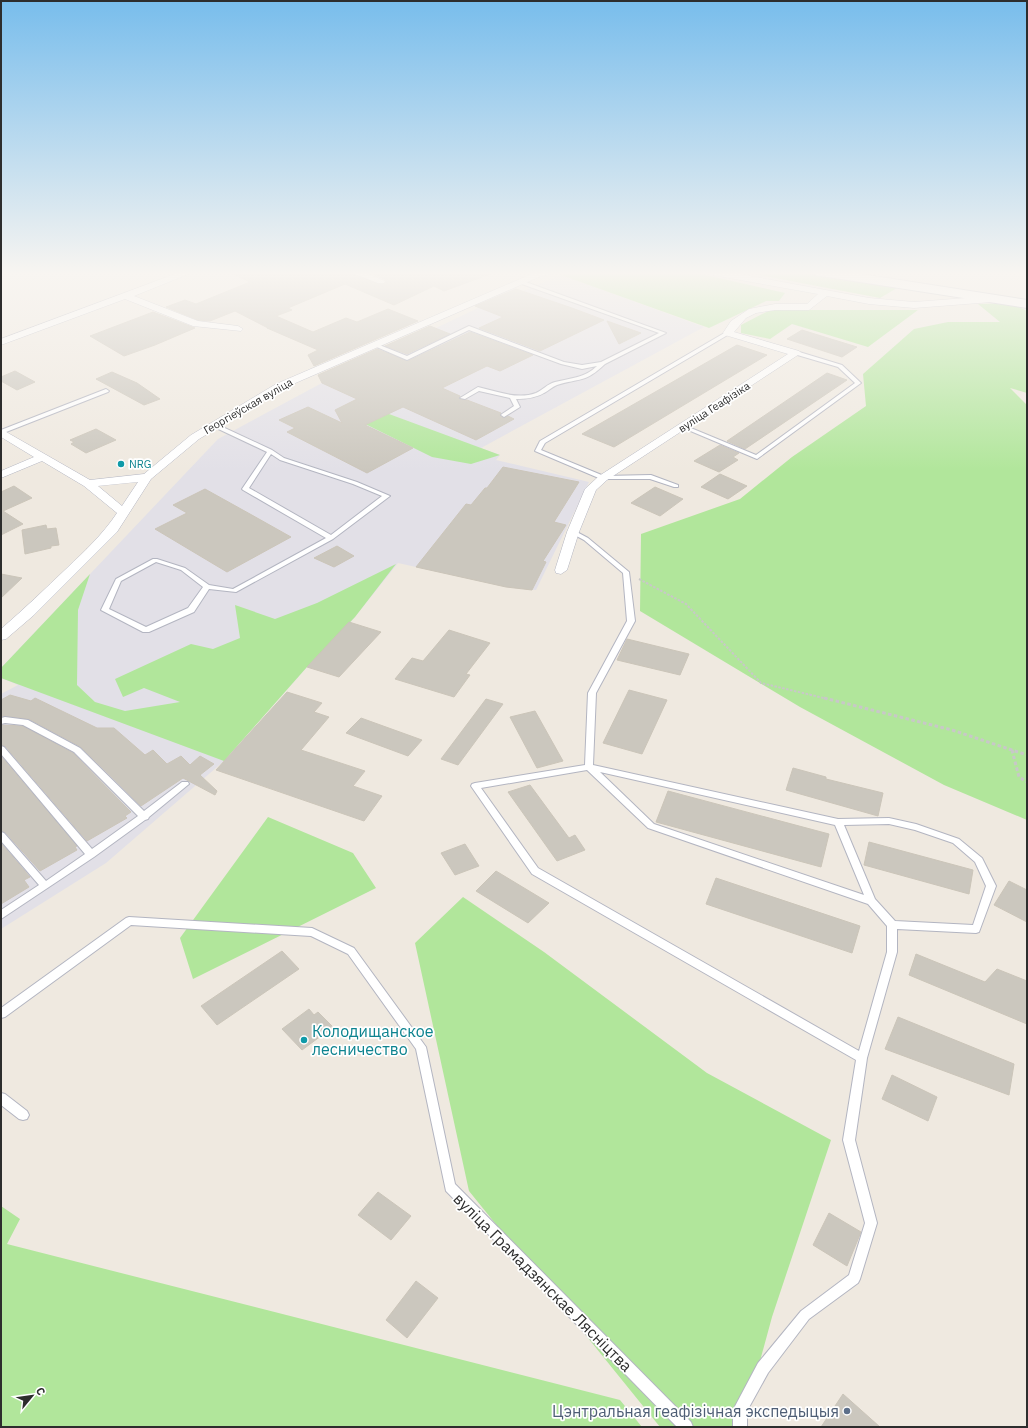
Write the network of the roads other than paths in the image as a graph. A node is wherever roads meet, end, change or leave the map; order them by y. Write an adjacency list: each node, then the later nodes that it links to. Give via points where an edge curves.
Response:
1 (13, 338): 8 (street)
2 (392, 338): 9 (street, Георгіеўская вуліца)
3 (449, 338): 9 (lane, via 407,358)
4 (495, 338): 11 (lane, via 563,363 582,367)
5 (654, 338): 11 (lane)
6 (720, 338): 23 (lane, via 542,442 538,451)
7 (744, 338): 10 (street)
8 (1, 342)
9 (375, 345): 16 (street, Георгіеўская вуліца, via 280,386)
10 (796, 353): 17 (street, вуліца Геафізіка); 17 (lane, via 840,366 858,383 757,457)
11 (603, 363): 14 (lane, via 592,375 578,381 553,384 538,394)
12 (106, 392): 18 (lane)
13 (463, 398): 14 (lane, via 478,389)
14 (513, 398): 15 (lane, via 517,407)
15 (504, 415)
16 (214, 425): 19 (lane); 22 (street, Георгіеўская вуліца)
17 (684, 427): 23 (street, вуліца Геафізіка)
18 (1, 432): 20 (street)
19 (270, 451): 28 (lane, via 245,489); 28 (lane, via 282,459 387,496)
20 (43, 457): 21 (street); 24 (street)
21 (1, 475)
22 (147, 477): 24 (street); 26 (street, Георгіеўская вуліца)
23 (603, 478): 25 (lane, via 651,477); 27 (street, вуліца Геафізіка, via 591,489)
24 (88, 484): 26 (street)
25 (676, 486)
26 (123, 512): 31 (street, Георгіеўская вуліца, via 113,529 98,545)
27 (573, 532): 29 (street, вуліца Геафізіка); 34 (lane, via 586,539 626,572 631,621 592,693)
28 (331, 538): 30 (lane, via 234,591)
29 (561, 570)
30 (207, 587): 30 (lane, via 183,569 155,560 118,580 105,610 146,630 190,610)
31 (1, 636)
32 (1, 721): 36 (lane, via 25,722 76,750)
33 (1, 749): 39 (lane)
34 (590, 767): 37 (lane); 41 (lane, via 651,826); 45 (lane, via 475,786 535,871)
35 (185, 784): 36 (lane)
36 (145, 817): 39 (lane)
37 (838, 822): 41 (lane); 43 (lane, via 889,821 916,826 956,841 979,860 991,886 976,929)
38 (1, 835): 40 (lane)
39 (91, 855): 40 (lane)
40 (46, 886): 42 (lane)
41 (871, 901): 43 (lane)
42 (1, 915)
43 (892, 925): 45 (lane, via 892,952)
44 (1, 1014): 48 (lane, вуліца Грамадзянскае Лясніцтва, via 130,921 312,932 351,951 421,1047 450,1187)
45 (862, 1058): 49 (lane, via 849,1140 871,1223 854,1279 805,1315 763,1368 740,1410)
46 (1, 1098): 47 (lane)
47 (23, 1115)
48 (686, 1427)
49 (740, 1427)

